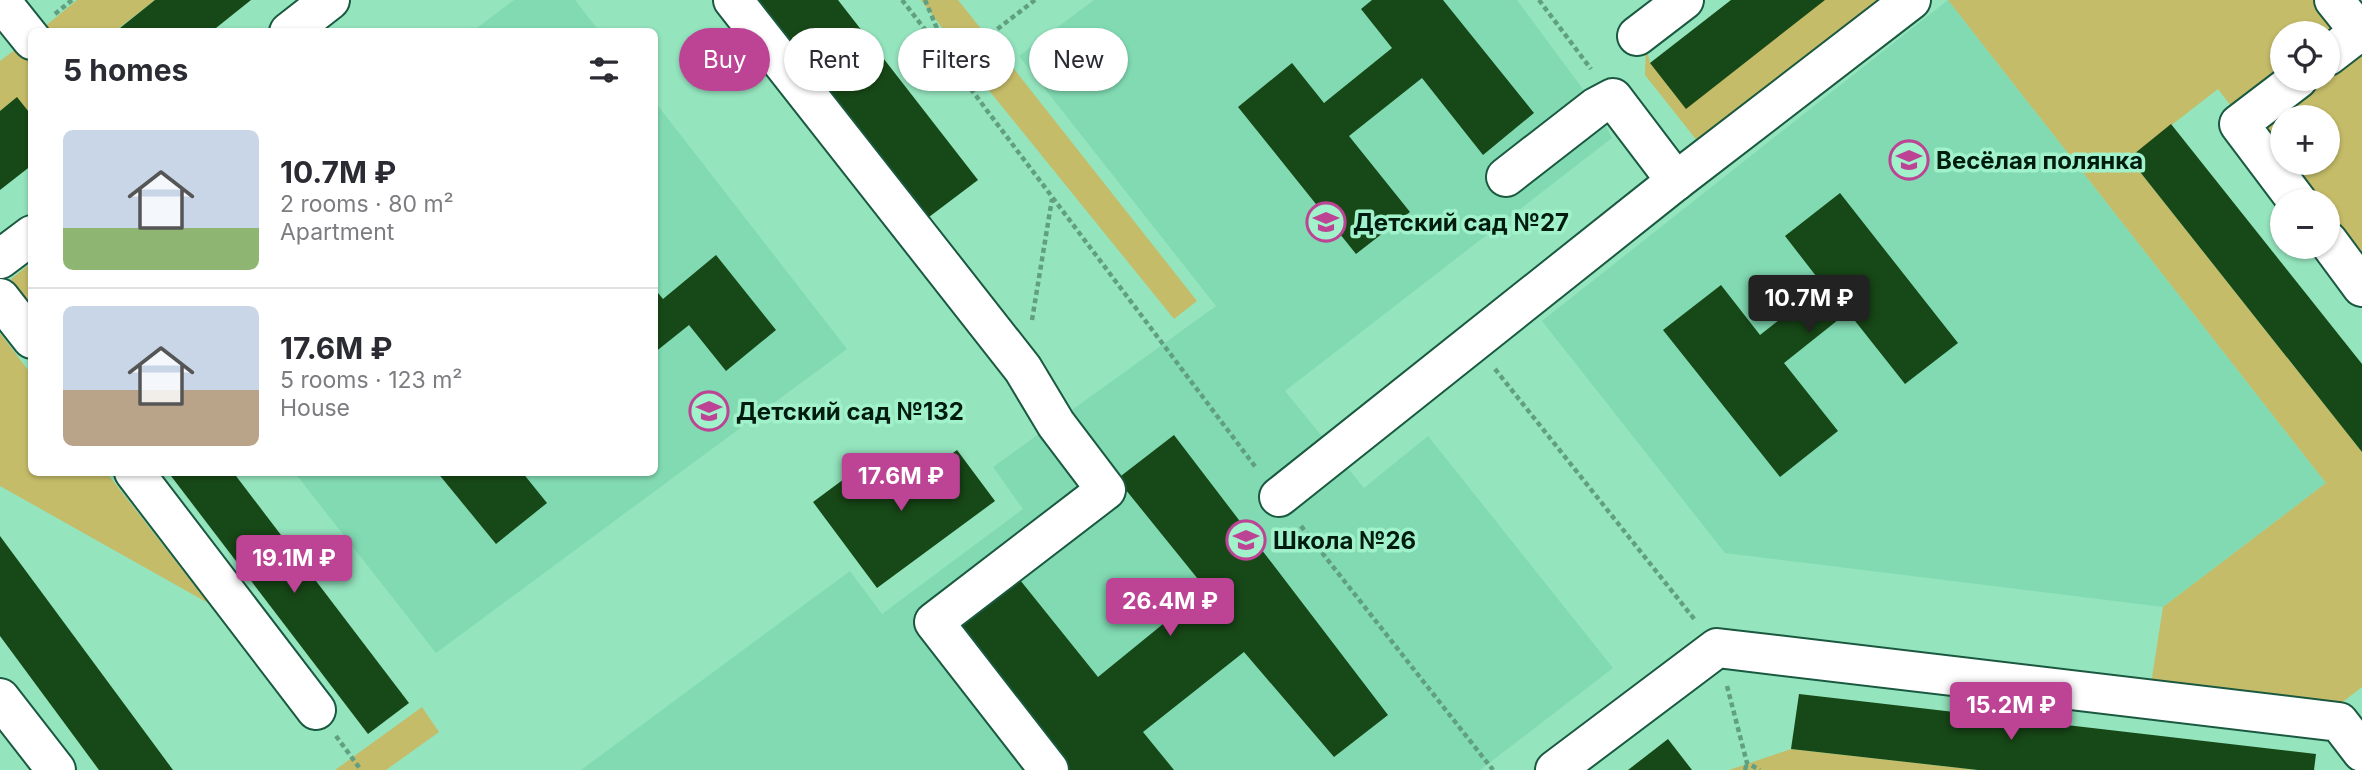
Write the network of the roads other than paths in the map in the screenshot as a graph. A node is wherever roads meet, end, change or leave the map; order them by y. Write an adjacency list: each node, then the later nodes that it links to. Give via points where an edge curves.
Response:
1 (0, 0): 9 (lane)
2 (330, 0): 7 (lane)
3 (733, 0): 29 (lane, via 1023,369 1056,424 1106,490 934,622)
4 (1684, 0): 10 (lane)
5 (1911, 0): 14 (lane)
6 (2334, 0): 8 (lane)
7 (294, 28)
8 (2361, 34): 11 (lane)
9 (28, 35)
10 (1637, 36)
11 (2340, 48)
12 (2282, 91): 15 (lane, via 2238,124)
13 (1506, 177): 14 (lane, via 1613,97)
14 (1676, 181): 23 (lane)
15 (2288, 189)
16 (28, 237): 18 (lane)
17 (2340, 258): 19 (lane)
18 (0, 260)
19 (2362, 287)
20 (0, 298): 21 (lane)
21 (28, 334)
22 (137, 476): 26 (lane)
23 (1279, 497)
24 (0, 698): 28 (lane)
25 (2350, 712): 27 (lane); 30 (lane, via 1717,648)
26 (326, 723)
27 (2362, 752)
28 (56, 770)
29 (1049, 770)
30 (1555, 770)

